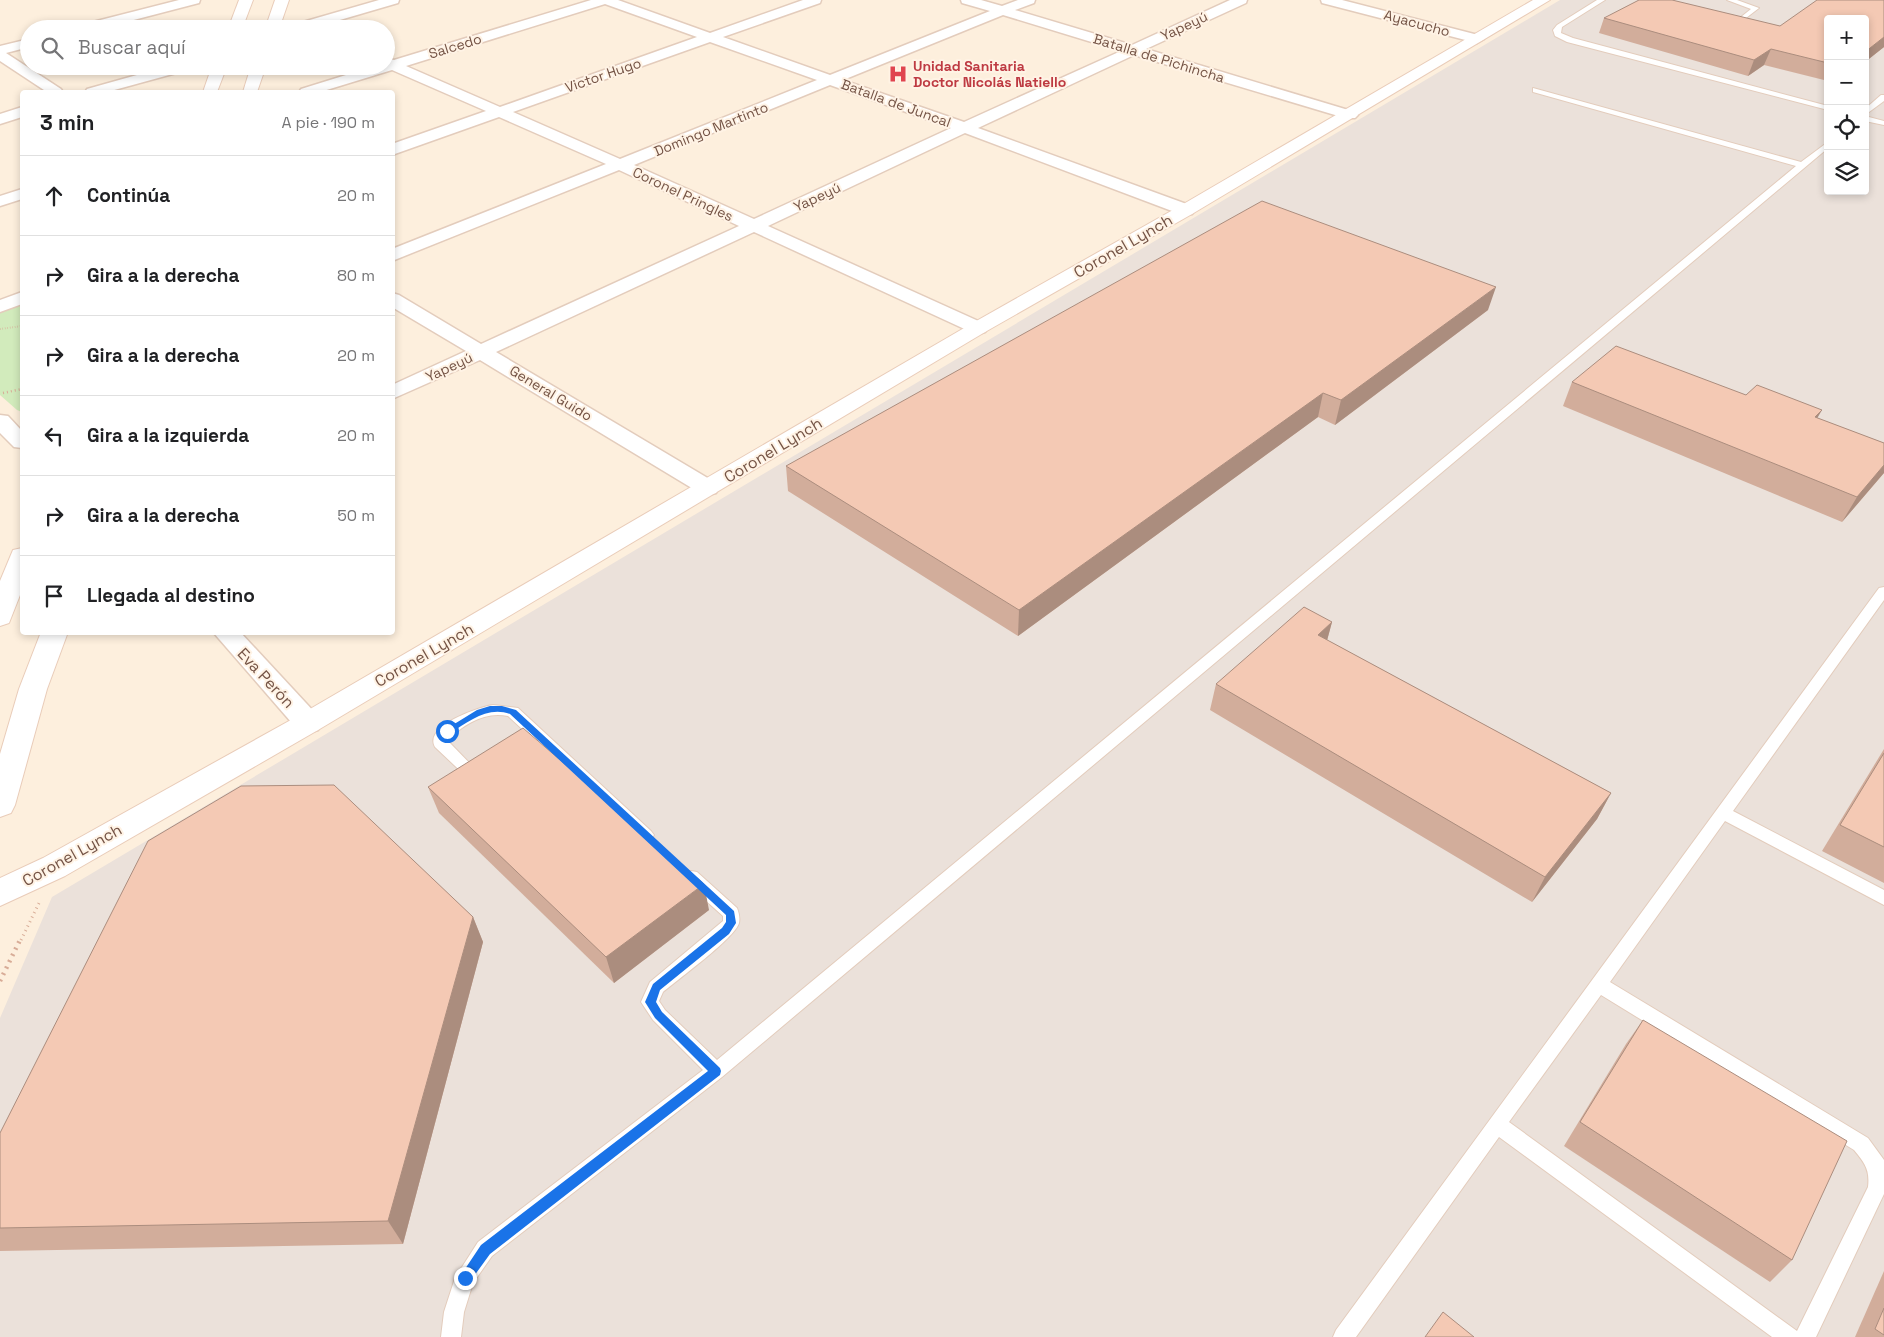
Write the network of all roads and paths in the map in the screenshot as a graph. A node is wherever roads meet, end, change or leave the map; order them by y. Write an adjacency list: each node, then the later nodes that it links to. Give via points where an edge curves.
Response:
1 (194, 0): 15 (street)
2 (246, 0): 16 (main road)
3 (282, 0): 17 (main road)
4 (393, 0): 18 (street)
5 (605, 0): 20 (street, Batalla de Juncal); 26 (street, Salcedo)
6 (815, 0): 20 (street, Victor Hugo)
7 (968, 0): 14 (street, Batalla de Pichincha)
8 (1029, 0): 14 (street, Domingo Martinto)
9 (1241, 0): 24 (street, Yapeyú)
10 (1327, 0): 21 (street, Ayacucho)
11 (1543, 0): 21 (main road, Coronel Lynch)
12 (1602, 0): 42 (lane, via 1559,26 1558,34)
13 (1730, 0): 19 (lane, via 1756,8)
14 (1003, 11): 24 (street, Batalla de Pichincha); 34 (street, Domingo Martinto)
15 (117, 20)
16 (238, 20)
17 (275, 20)
18 (329, 20)
19 (1733, 26)
20 (710, 37): 34 (street, Batalla de Juncal); 44 (street, Victor Hugo)
21 (1477, 39): 46 (main road, Coronel Lynch)
22 (20, 44): 23 (street)
23 (0, 50)
24 (1133, 50): 46 (street, Batalla de Pichincha); 50 (street, Yapeyú)
25 (0, 55): 28 (street)
26 (395, 62)
27 (395, 65): 44 (street, Coronel Pringles)
28 (20, 68)
29 (30, 75): 35 (street)
30 (153, 75): 36 (street)
31 (217, 75): 37 (main road)
32 (256, 75): 38 (main road)
33 (355, 75): 39 (street, Salcedo)
34 (832, 80): 50 (street, Batalla de Juncal); 53 (street, Domingo Martinto)
35 (53, 90)
36 (99, 90)
37 (211, 90)
38 (251, 90)
39 (312, 90)
40 (1536, 90): 54 (lane)
41 (1884, 97): 43 (lane)
42 (1824, 107)
43 (1869, 110)
44 (497, 112): 52 (street, Victor Hugo); 53 (street, Coronel Pringles)
45 (20, 113): 47 (street)
46 (1350, 115): 57 (main road, Coronel Lynch)
47 (0, 118)
48 (1869, 119): 49 (lane)
49 (1884, 123)
50 (965, 128): 57 (street, Batalla de Juncal); 58 (street, Yapeyú)
51 (1824, 147): 54 (lane)
52 (395, 149)
53 (621, 165): 58 (street, Coronel Pringles); 59 (street, Domingo Martinto)
54 (1802, 165): 85 (lane)
55 (20, 195): 56 (street)
56 (0, 201)
57 (1186, 210): 64 (main road, Coronel Lynch)
58 (752, 226): 64 (street, Coronel Pringles); 66 (street, Yapeyú)
59 (395, 255)
60 (20, 299): 62 (street)
61 (395, 301): 66 (street, General Guido)
62 (0, 306)
63 (20, 326): 65 (path)
64 (978, 328): 70 (main road, Coronel Lynch)
65 (0, 329)
66 (482, 352): 68 (street, Yapeyú); 70 (street, General Guido)
67 (20, 389): 69 (path)
68 (395, 392)
69 (3, 393)
70 (708, 488): 76 (main road, Coronel Lynch)
71 (20, 561): 73 (main road)
72 (1884, 591): 79 (lane)
73 (2, 604)
74 (54, 635): 78 (main road, via 33,689)
75 (227, 635): 76 (street, Eva Perón)
76 (308, 723): 82 (main road, Coronel Lynch)
77 (477, 778): 80 (lane, via 440,743 441,737 480,712 502,708 513,712)
78 (0, 805)
79 (1723, 813): 83 (lane); 84 (lane)
80 (657, 845)
81 (678, 865): 85 (lane, via 731,913 731,923 656,988 650,1002)
82 (0, 893)
83 (1884, 898)
84 (1600, 984): 86 (lane); 90 (lane, via 1861,1144 1876,1160 1880,1173 1877,1188)
85 (716, 1071): 87 (lane, via 485,1250 465,1278 454,1312)
86 (1498, 1125): 88 (lane); 89 (lane)
87 (451, 1337)
88 (1343, 1337)
89 (1789, 1337)
90 (1805, 1337)

